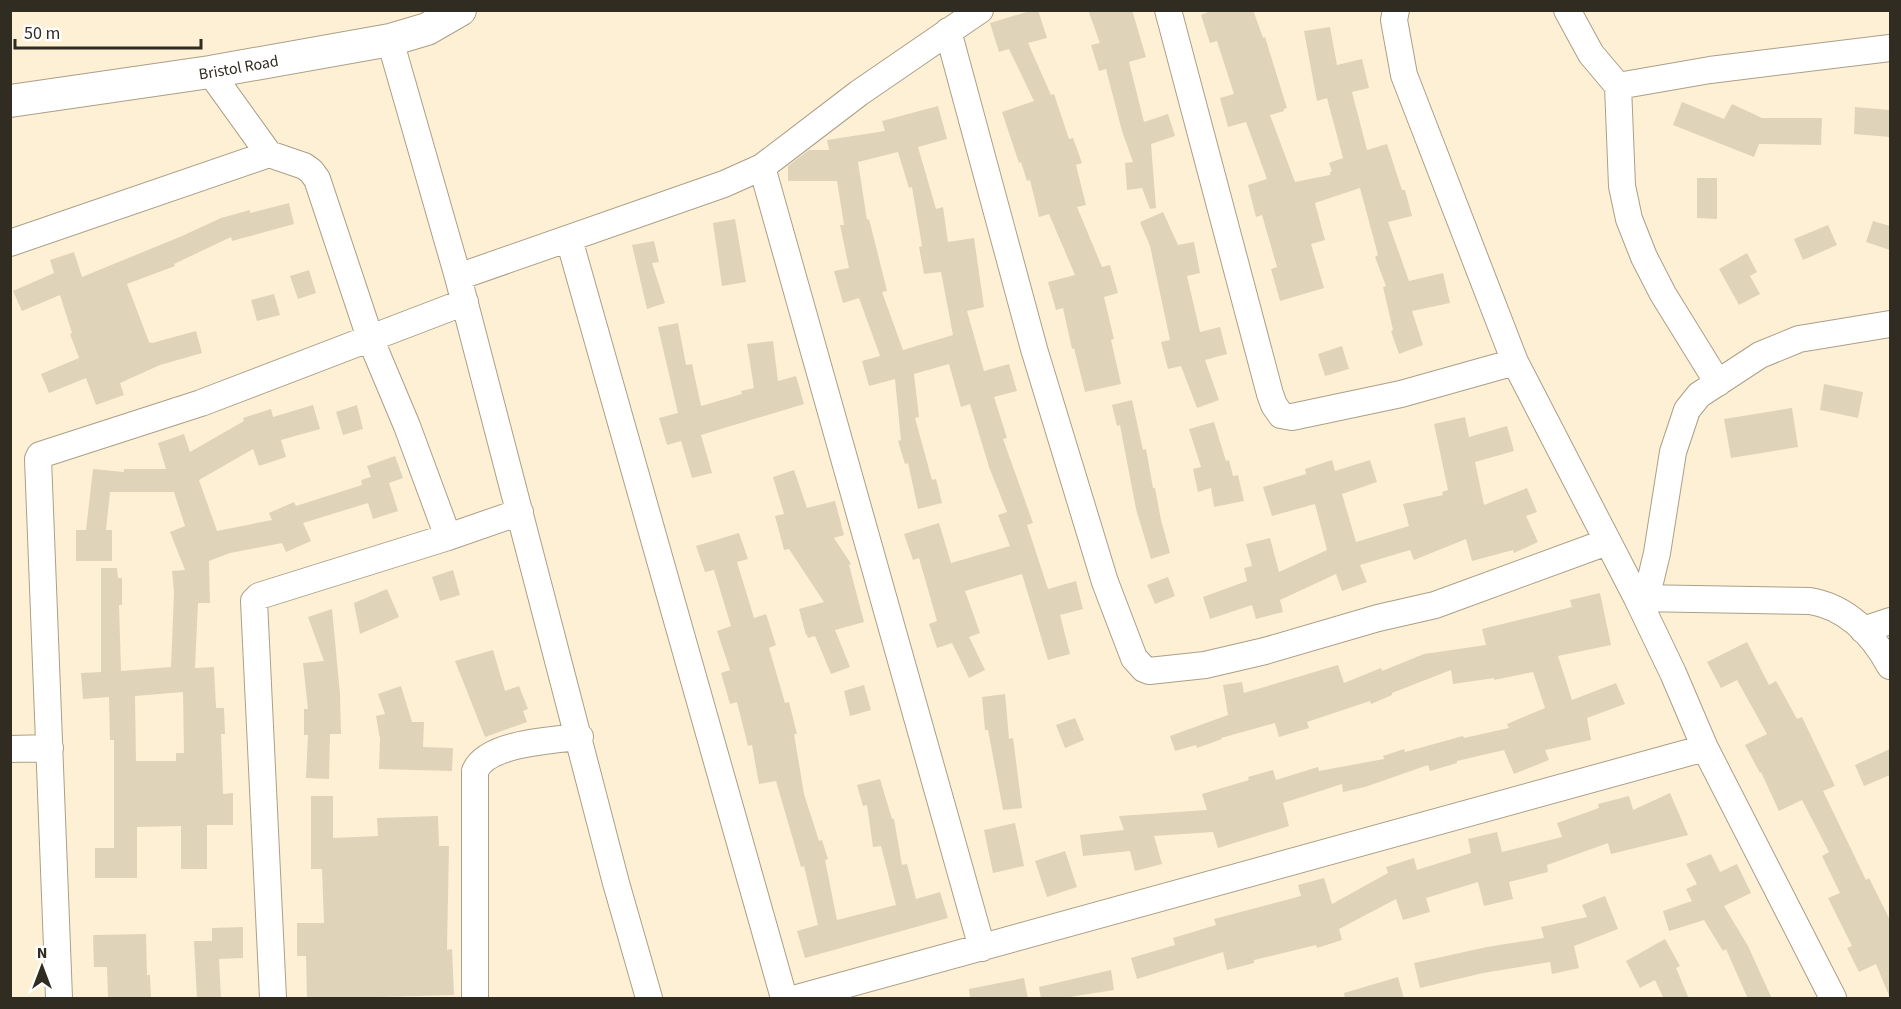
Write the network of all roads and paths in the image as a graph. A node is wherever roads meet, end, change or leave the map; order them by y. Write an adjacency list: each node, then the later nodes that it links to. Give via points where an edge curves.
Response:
1 (460, 10): 6 (street, Bristol Road)
2 (980, 10): 7 (street)
3 (1168, 10): 21 (street, via 1270,394 1281,415 1292,417 1401,394)
4 (1396, 10): 21 (street, via 1394,20 1404,75)
5 (1567, 10): 11 (street, via 1592,54)
6 (422, 20): 8 (street, Bristol Road)
7 (948, 31): 14 (street); 25 (street, via 1034,349 1102,571 1134,658 1144,669 1205,665 1436,605)
8 (390, 40): 10 (street, Bristol Road); 17 (street)
9 (1890, 48): 11 (street, via 1710,70)
10 (210, 72): 12 (street, Bristol Road); 13 (street)
11 (1618, 86): 22 (street, via 1622,186 1629,219 1664,294)
12 (11, 100)
13 (269, 154): 16 (street); 20 (street, via 304,166 317,179)
14 (762, 167): 15 (street); 34 (street)
15 (569, 239): 17 (street); 39 (street)
16 (10, 243)
17 (458, 277): 18 (street)
18 (465, 302): 20 (street); 23 (street)
19 (1890, 324): 22 (street, via 1799,339 1760,355)
20 (370, 338): 24 (street); 31 (street, via 201,403 40,455)
21 (1515, 362): 25 (street)
22 (1718, 383): 26 (street, via 1699,395 1687,410 1678,433 1657,553)
23 (520, 512): 24 (street); 30 (street)
24 (448, 537): 36 (street, via 259,596 254,601)
25 (1607, 542): 26 (street)
26 (1642, 599): 28 (street, via 1810,601 1852,618); 32 (street)
27 (1890, 621): 28 (street)
28 (1863, 630): 29 (street, via 1880,647)
29 (1890, 666)
30 (580, 737): 37 (street, via 532,742 487,756 478,763); 38 (street)
31 (50, 748): 33 (street); 35 (street)
32 (1704, 748): 34 (street); 41 (street)
33 (10, 749)
34 (982, 948): 40 (street)
35 (59, 999)
36 (273, 999)
37 (475, 999)
38 (650, 999)
39 (784, 999)
40 (797, 999)
41 (1833, 999)

